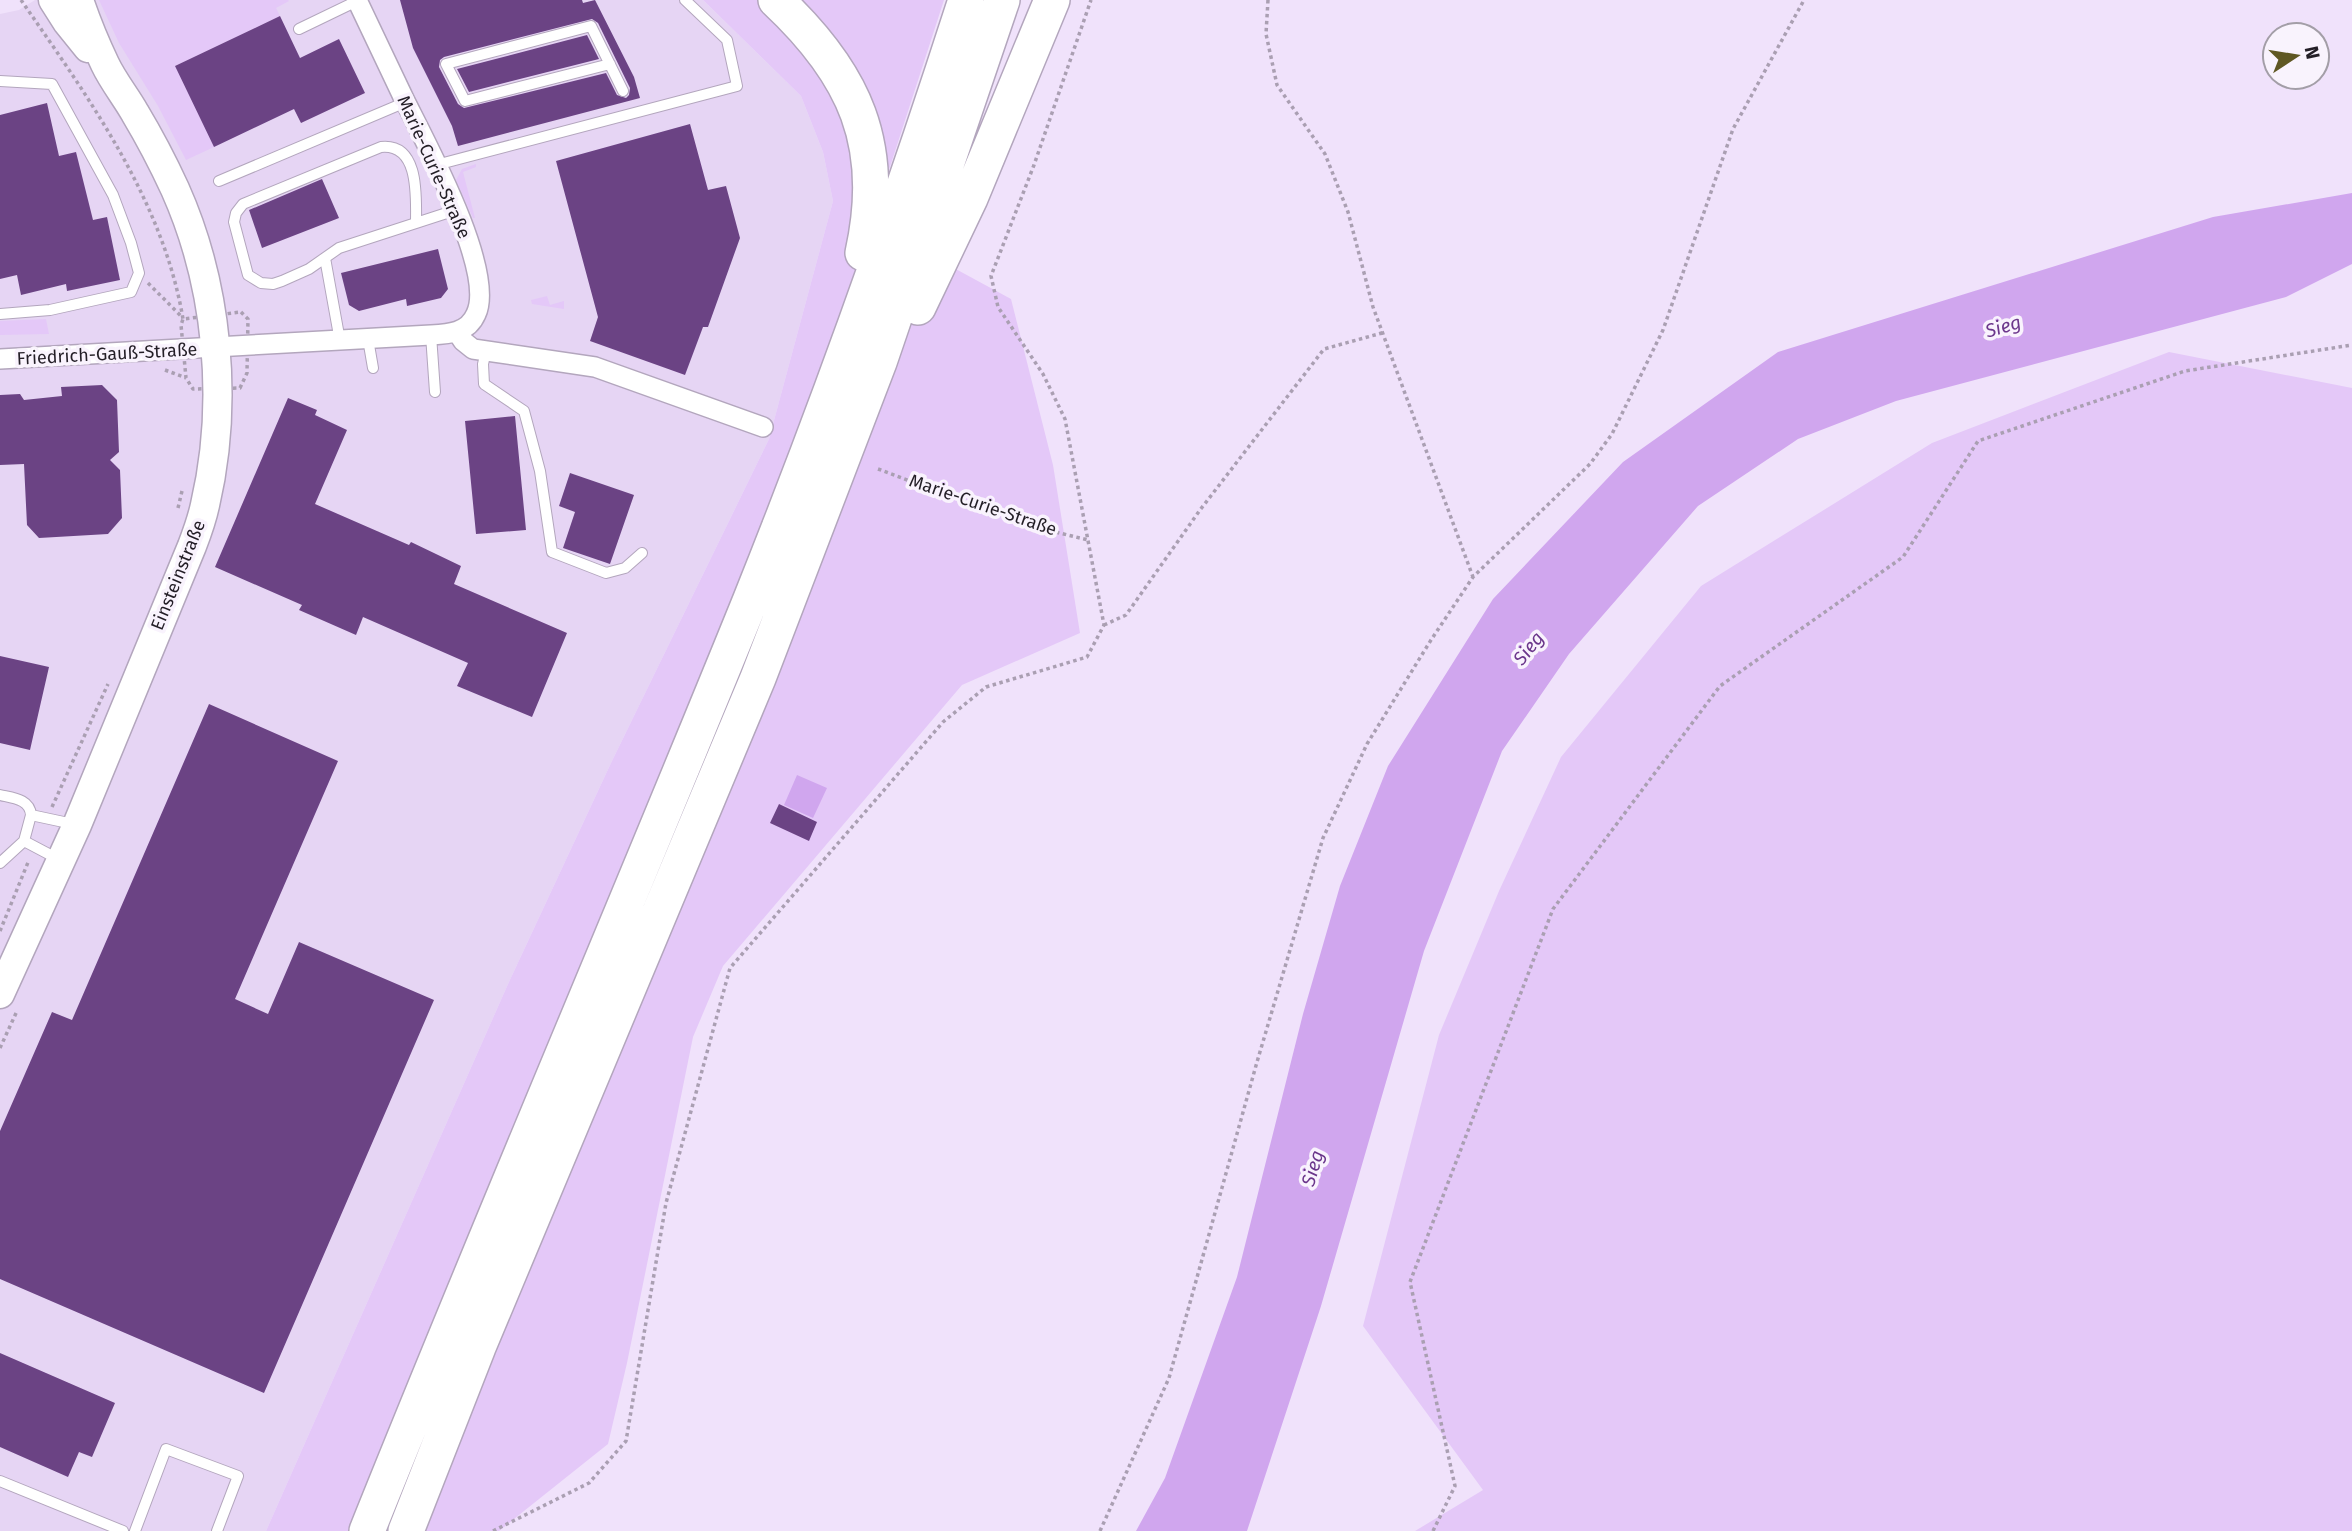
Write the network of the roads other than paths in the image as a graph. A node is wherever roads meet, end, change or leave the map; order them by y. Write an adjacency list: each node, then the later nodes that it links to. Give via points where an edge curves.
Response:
1 (53, 0): 11 (street, Einsteinstraße)
2 (79, 0): 11 (street, Einsteinstraße)
3 (357, 0): 9 (lane); 14 (street, Marie-Curie-Straße)
4 (685, 0): 15 (lane, via 727,40 737,86)
5 (776, 0): 29 (highway, via 829,57 846,83 867,143 867,235)
6 (966, 0): 29 (highway)
7 (1002, 0): 32 (highway)
8 (1052, 0): 32 (highway, via 970,198)
9 (299, 29)
10 (610, 64): 10 (lane, via 592,26 446,64 465,101); 13 (lane)
11 (105, 65): 25 (street, Einsteinstraße, via 156,150 184,212 205,281)
12 (0, 81): 20 (lane, via 52,84 113,195 139,273 131,292 50,310)
13 (624, 91)
14 (406, 102): 15 (street, Marie-Curie-Straße); 16 (lane)
15 (436, 166): 17 (street, Marie-Curie-Straße)
16 (219, 181)
17 (456, 210): 18 (lane); 21 (street, Marie-Curie-Straße, via 480,286 477,313)
18 (416, 223): 19 (lane, via 339,248); 19 (lane, via 414,176 405,155 381,147 243,204 236,212 244,264 248,275 261,283 282,281)
19 (325, 258): 24 (lane)
20 (0, 314)
21 (457, 332): 22 (street); 26 (street, via 468,346)
22 (431, 335): 23 (street); 30 (lane)
23 (368, 339): 24 (street); 28 (lane)
24 (340, 341): 25 (street)
25 (215, 349): 27 (street, Friedrich-Gauß-Straße); 36 (street, Einsteinstraße, via 217,407 205,506)
26 (486, 351): 31 (street, via 595,367); 33 (lane, via 484,384 524,411 540,471 552,552 606,573 625,568)
27 (0, 359)
28 (373, 368)
29 (835, 379): 45 (highway, via 752,596)
30 (435, 392)
31 (763, 427)
32 (822, 513): 46 (highway)
33 (642, 552)
34 (0, 795): 35 (lane, via 25,802)
35 (31, 815): 36 (lane); 37 (lane)
36 (77, 825): 38 (street, Einsteinstraße)
37 (24, 841): 38 (lane); 39 (lane)
38 (61, 860): 40 (street, Einsteinstraße)
39 (1, 861)
40 (0, 994)
41 (0, 1481): 42 (lane)
42 (122, 1531)
43 (135, 1531): 44 (lane, via 166,1449 238,1476)
44 (217, 1531)
45 (367, 1531)
46 (406, 1531)

